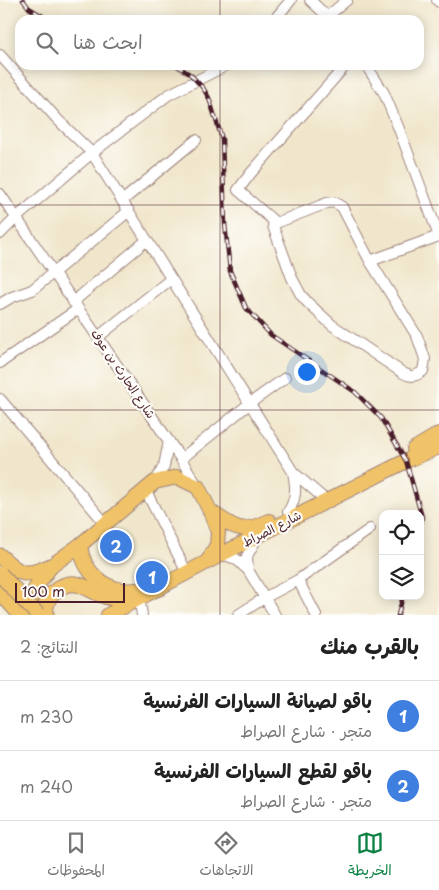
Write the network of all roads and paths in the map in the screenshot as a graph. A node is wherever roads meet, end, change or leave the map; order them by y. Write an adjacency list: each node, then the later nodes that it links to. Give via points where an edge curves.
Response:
1 (291, 0): 4 (street)
2 (310, 0): 5 (street)
3 (348, 0): 6 (street)
4 (278, 15)
5 (327, 15)
6 (333, 15)
7 (0, 55): 12 (street)
8 (217, 70): 12 (street, via 168,95)
9 (342, 70): 17 (street, via 238,190)
10 (369, 70): 19 (street, via 396,120)
11 (196, 140): 14 (street)
12 (92, 153): 14 (street); 16 (street)
13 (2, 201): 16 (street, شارع الحارث بن عوف)
14 (122, 201): 15 (street)
15 (129, 211): 20 (street); 22 (street)
16 (16, 218): 18 (street); 22 (street, شارع الحارث بن عوف)
17 (276, 223): 21 (street, via 334,202 342,207); 21 (street, via 273,226 292,278 313,309 407,376 417,376 425,365 423,350)
18 (0, 234)
19 (439, 236): 21 (street)
20 (147, 240): 23 (street); 25 (street)
21 (370, 261)
22 (54, 272): 24 (street, via 32,290); 25 (street, شارع الحارث بن عوف)
23 (171, 279): 26 (street); 30 (street)
24 (0, 304)
25 (76, 305): 26 (street, شارع الحارث بن عوف); 27 (street)
26 (98, 337): 32 (street, شارع الحارث بن عوف)
27 (0, 363)
28 (285, 378): 30 (street)
29 (0, 399): 41 (street)
30 (249, 404): 34 (street); 35 (street)
31 (439, 434): 38 (main road, شارع الصراط)
32 (169, 441): 34 (street, شارع الحارث بن عوف); 36 (street, via 164,466)
33 (439, 447): 43 (main road, شارع الصراط)
34 (181, 459): 37 (street, شارع الحارث بن عوف)
35 (293, 472): 38 (street); 40 (street, via 296,490)
36 (150, 485): 37 (main road, via 176,477); 41 (main road); 50 (street)
37 (198, 487): 39 (main road, شارع الحارث بن عوف)
38 (321, 496): 40 (main road, شارع الصراط)
39 (210, 511): 40 (main road, شارع الصراط, via 228,524 248,529); 47 (main road, شارع الحارث بن عوف, via 218,539)
40 (288, 512)
41 (105, 523): 44 (main road)
42 (370, 529): 52 (street)
43 (258, 536): 45 (main road, شارع الصراط); 49 (street, via 247,556)
44 (80, 545): 48 (main road); 54 (main road, via 86,565 108,587)
45 (222, 554): 47 (main road, شارع الصراط); 49 (street, via 236,559)
46 (0, 556): 48 (highway, via 22,573)
47 (207, 562): 50 (main road, شارع الصراط)
48 (51, 566): 57 (main road, via 36,587)
49 (248, 570): 55 (street)
50 (187, 573): 54 (main road, شارع الصراط)
51 (0, 574): 58 (highway, bridge)
52 (298, 580): 55 (street); 64 (street)
53 (0, 592): 56 (highway)
54 (151, 597): 59 (highway, via 114,598 82,585 60,586 50,595 45,607); 60 (main road, شارع الصراط); 61 (main road)
55 (264, 598): 62 (street); 63 (street)
56 (21, 615)
57 (26, 615)
58 (38, 615)
59 (46, 615)
60 (108, 615)
61 (129, 615)
62 (238, 615)
63 (276, 615)
64 (316, 615)

